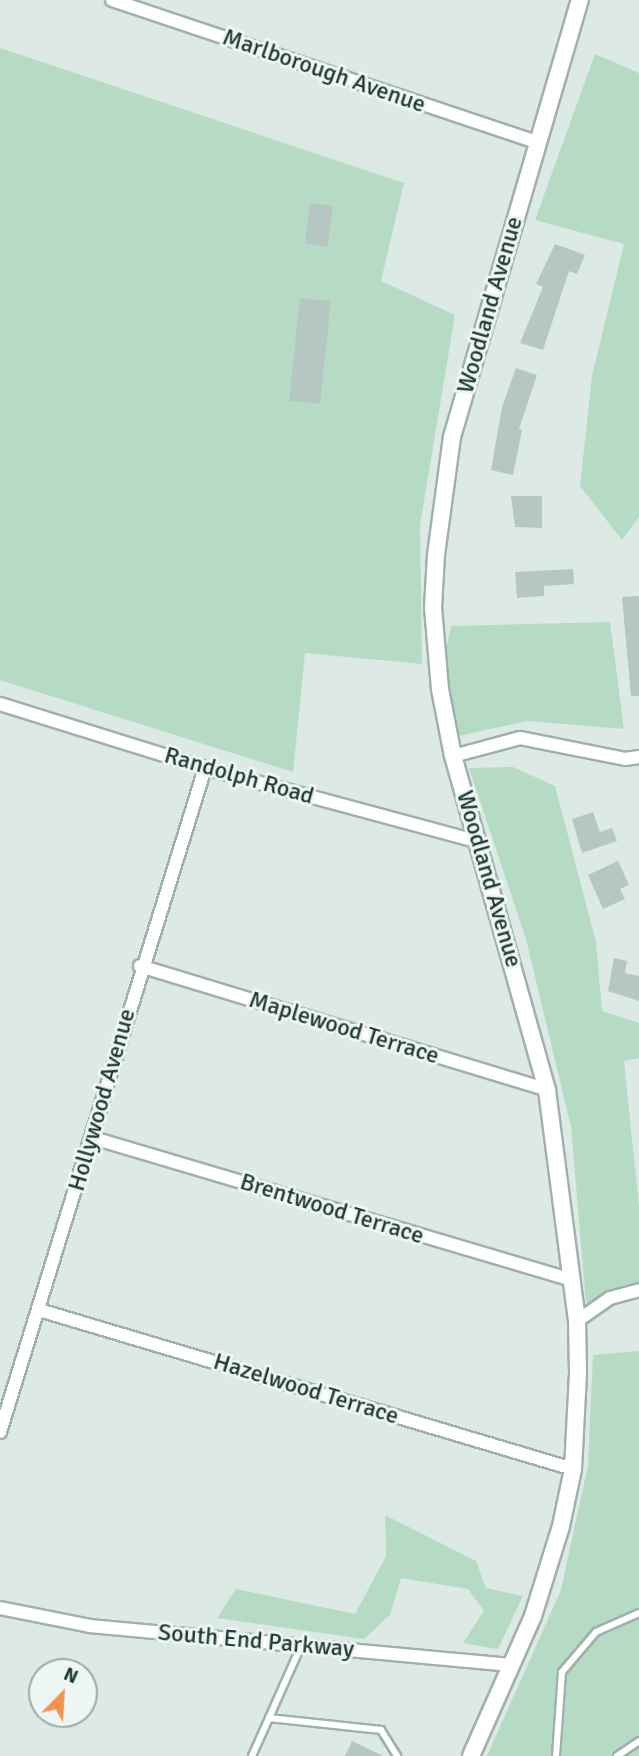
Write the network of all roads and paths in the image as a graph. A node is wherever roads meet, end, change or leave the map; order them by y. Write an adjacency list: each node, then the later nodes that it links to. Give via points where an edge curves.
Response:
1 (112, 0): 3 (street, Marlborough Avenue)
2 (580, 0): 3 (street, Woodland Avenue)
3 (536, 142): 5 (street, Woodland Avenue, via 442,489 433,608 435,658)
4 (0, 704): 7 (street, Randolph Road)
5 (453, 756): 6 (street, via 520,738 625,759); 8 (street, Woodland Avenue)
6 (639, 757)
7 (205, 768): 8 (street, Randolph Road); 9 (street, Hollywood Avenue)
8 (479, 842): 10 (street, Woodland Avenue)
9 (140, 966): 10 (street, Maplewood Terrace); 11 (street, Hollywood Avenue)
10 (547, 1090): 12 (street, Woodland Avenue)
11 (93, 1138): 12 (street, Brentwood Terrace); 14 (street, Hollywood Avenue)
12 (572, 1280): 15 (street, Woodland Avenue)
13 (639, 1290): 15 (street, via 610,1298)
14 (39, 1310): 16 (street, Hollywood Avenue); 17 (street, Hazelwood Terrace)
15 (577, 1321): 17 (street, Woodland Avenue)
16 (0, 1432)
17 (573, 1469): 21 (street, Woodland Avenue, via 561,1526)
18 (0, 1608): 20 (street, South End Parkway, via 90,1626)
19 (639, 1613): 27 (lane, via 596,1632 562,1672)
20 (301, 1646): 21 (street, South End Parkway); 22 (lane)
21 (513, 1665): 26 (street, Woodland Avenue)
22 (269, 1718): 24 (lane); 25 (lane, via 381,1730)
23 (639, 1741): 28 (lane)
24 (252, 1756)
25 (397, 1756)
26 (471, 1756)
27 (556, 1756)
28 (617, 1756)

